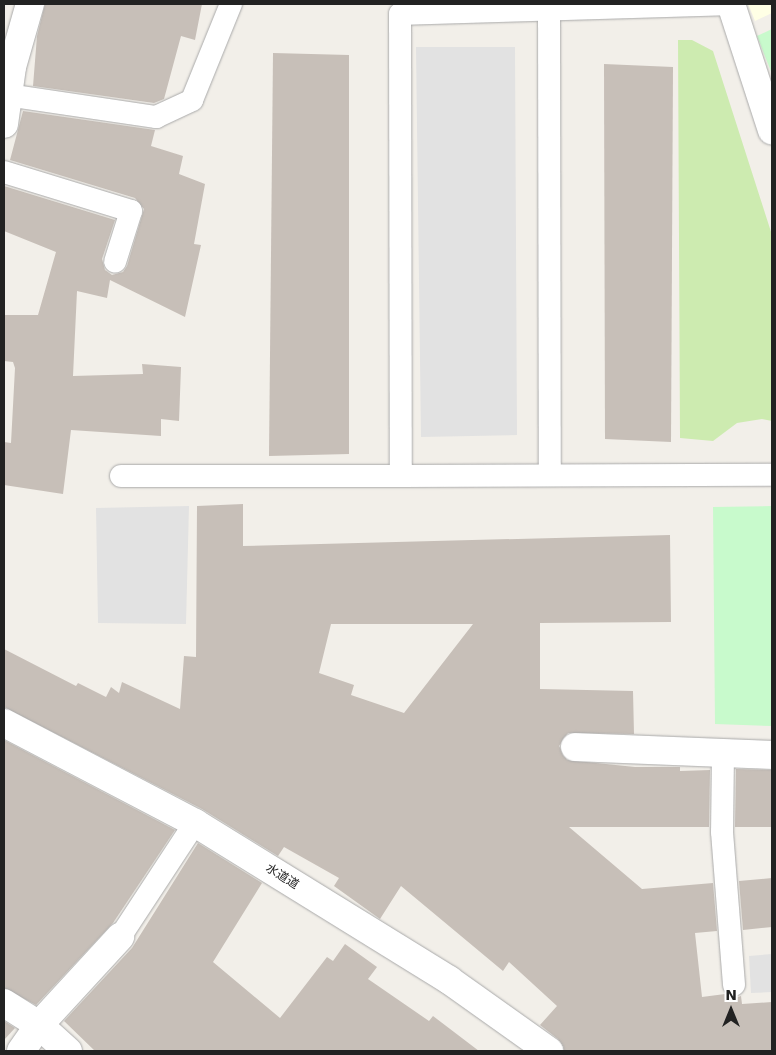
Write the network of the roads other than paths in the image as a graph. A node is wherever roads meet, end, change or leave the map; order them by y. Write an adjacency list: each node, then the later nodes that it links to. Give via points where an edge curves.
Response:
1 (30, 4): 5 (street)
2 (230, 4): 6 (lane, via 192,100 156,117)
3 (731, 4): 4 (lane); 8 (street)
4 (549, 9): 11 (lane); 14 (lane, via 400,14)
5 (8, 67): 6 (street)
6 (7, 95): 7 (street)
7 (4, 124)
8 (772, 130)
9 (4, 172): 10 (lane, via 132,211)
10 (115, 262)
11 (550, 475): 12 (lane); 14 (lane)
12 (772, 475)
13 (121, 476): 14 (lane)
14 (401, 476)
15 (4, 723): 19 (street, 水道道)
16 (575, 747): 17 (street)
17 (723, 753): 18 (street); 21 (lane, via 722,832)
18 (772, 755)
19 (195, 823): 20 (lane); 26 (street, 水道道, via 449,980)
20 (120, 937): 23 (street)
21 (734, 985)
22 (4, 1003): 23 (street)
23 (39, 1025): 24 (street); 25 (street)
24 (22, 1051)
25 (68, 1051)
26 (549, 1051)

